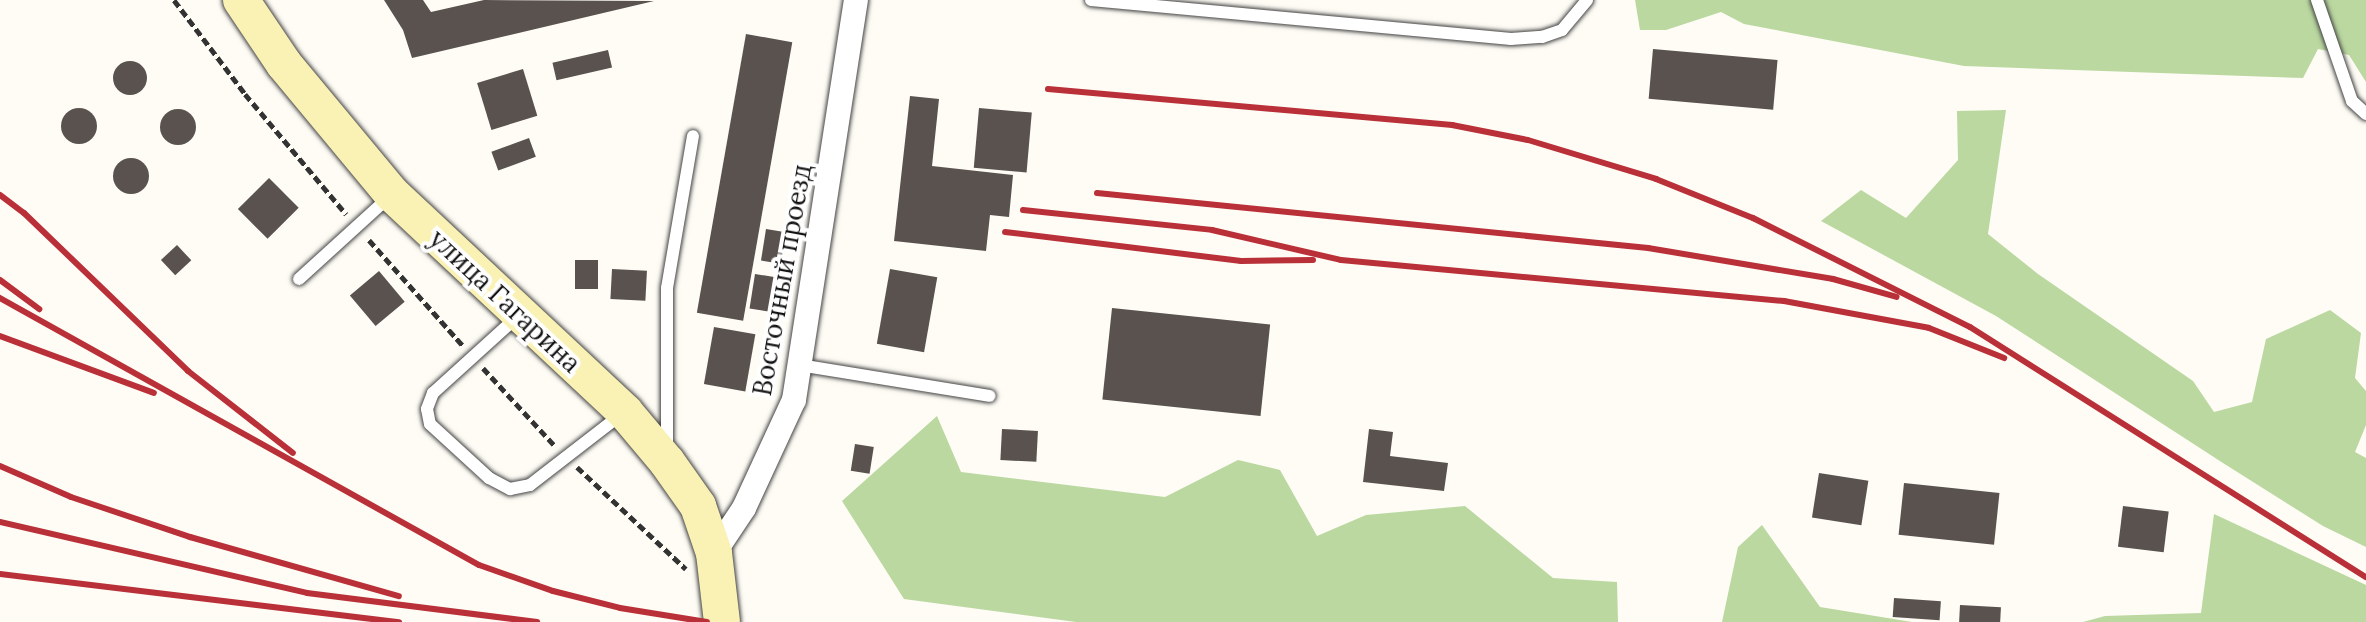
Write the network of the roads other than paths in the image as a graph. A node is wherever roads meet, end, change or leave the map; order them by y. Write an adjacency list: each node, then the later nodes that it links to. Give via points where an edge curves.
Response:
1 (241, 0): 8 (main road, улица Гагарина, via 284,64)
2 (856, 0): 11 (street, Восточный проезд)
3 (1091, 0): 4 (lane, via 1511,39 1562,30)
4 (1587, 0)
5 (2317, 0): 6 (lane, via 2352,101)
6 (2366, 114)
7 (693, 136): 14 (lane, via 667,288)
8 (392, 194): 9 (lane); 10 (main road, улица Гагарина)
9 (299, 279)
10 (518, 316): 13 (main road, улица Гагарина); 13 (lane, via 433,393 427,409 430,424 489,478 510,489 530,485)
11 (799, 365): 12 (lane); 15 (street, Восточный проезд, via 794,400 744,508)
12 (990, 396)
13 (625, 412): 14 (main road, улица Гагарина)
14 (667, 462): 15 (main road, улица Гагарина, via 698,506)
15 (703, 564): 16 (main road, улица Гагарина)
16 (722, 622)

